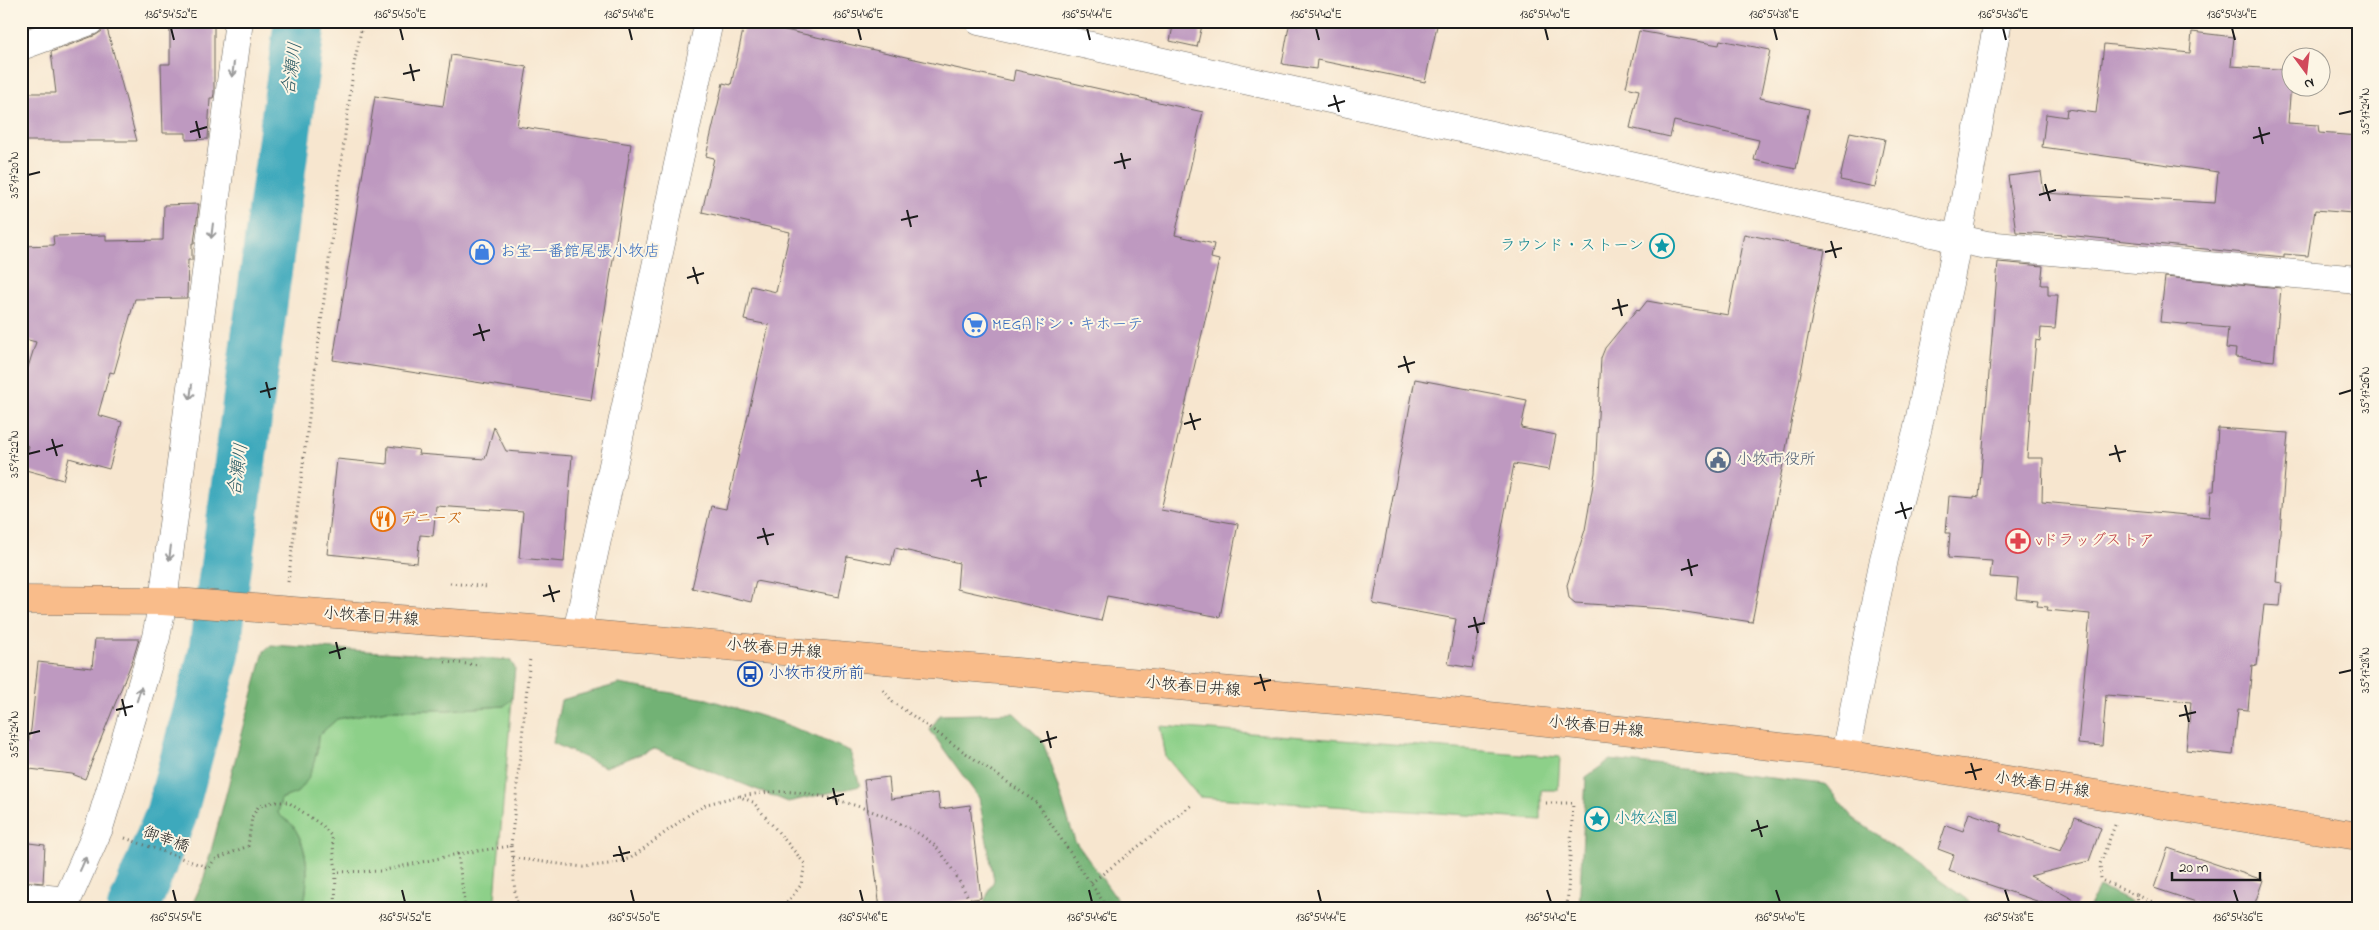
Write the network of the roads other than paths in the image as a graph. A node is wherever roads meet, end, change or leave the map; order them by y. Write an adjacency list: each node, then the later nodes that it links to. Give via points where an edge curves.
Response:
1 (90, 21): 6 (street)
2 (239, 21): 10 (street, one-way to 10)
3 (709, 21): 11 (street)
4 (979, 21): 7 (street)
5 (1998, 21): 7 (street)
6 (21, 46)
7 (1957, 238): 8 (street, via 1986,245); 12 (street, via 1917,430 1884,559)
8 (2358, 280)
9 (21, 600): 10 (main road, 小牧春日井線)
10 (163, 601): 11 (main road, 小牧春日井線); 15 (street, one-way to 10, via 99,828 156,637)
11 (577, 632): 12 (main road, 小牧春日井線, via 1368,703)
12 (1845, 754): 13 (main road, 小牧春日井線)
13 (2358, 836)
14 (21, 896): 15 (street)
15 (64, 905)

